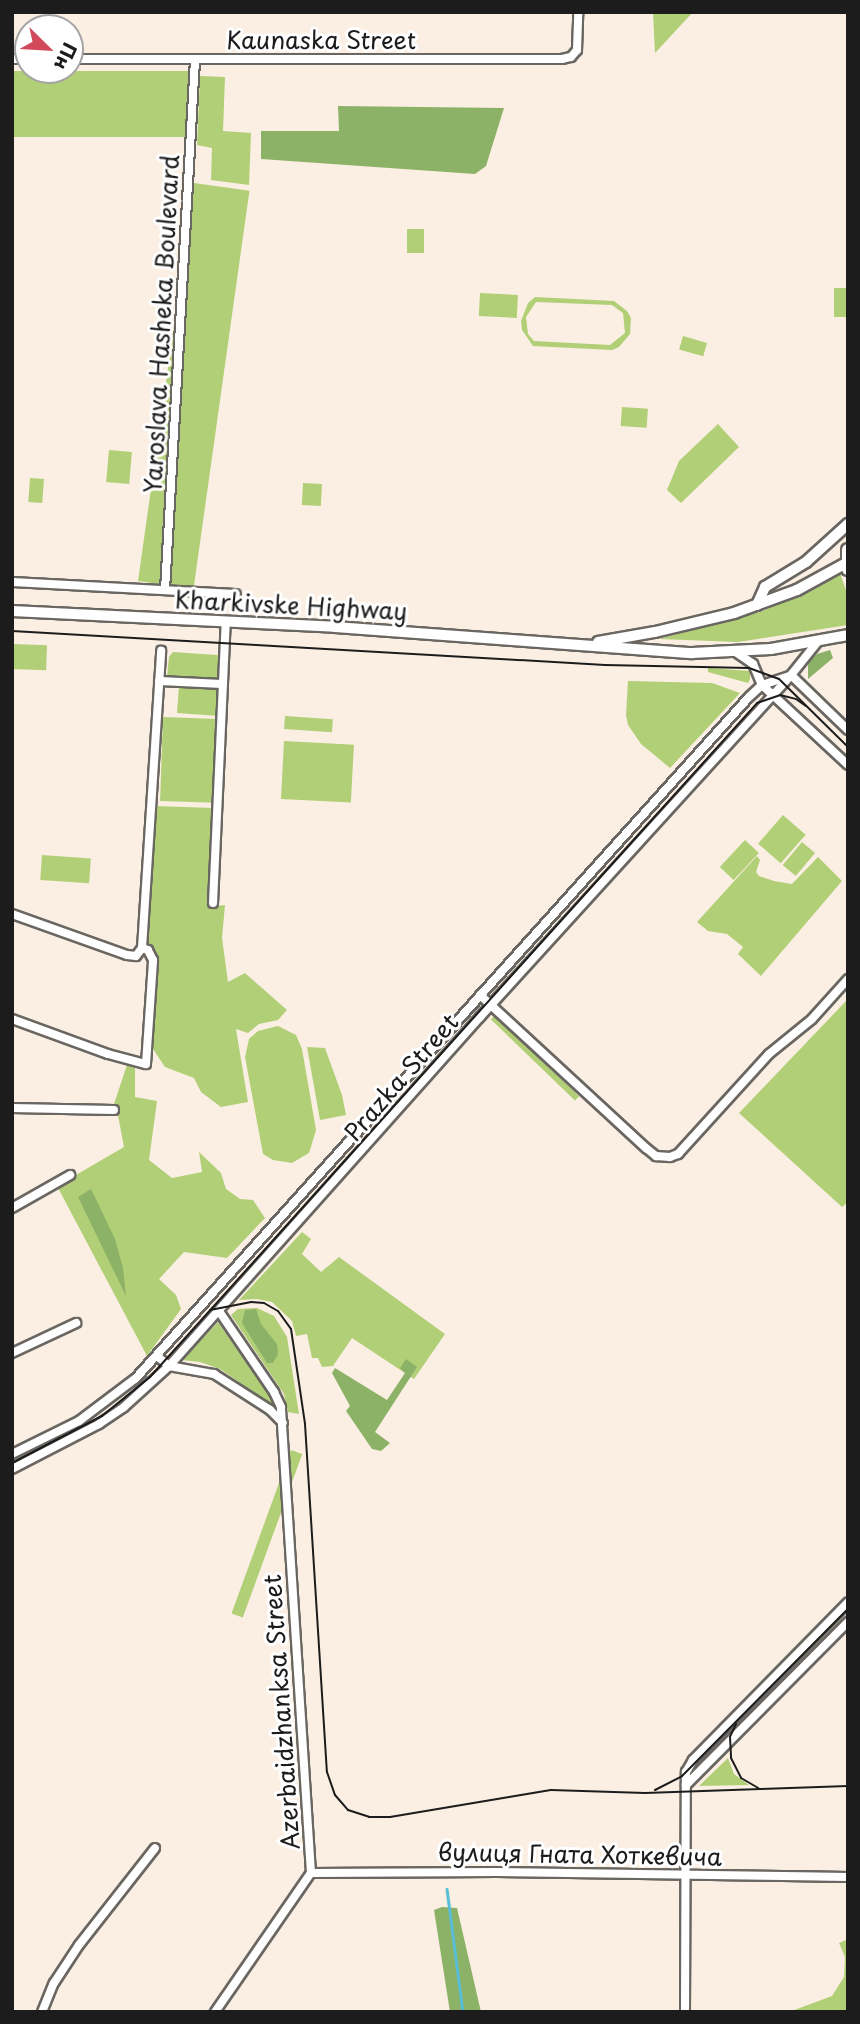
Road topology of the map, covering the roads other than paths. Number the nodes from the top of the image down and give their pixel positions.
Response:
1 (578, 12) edge
2 (84, 59) edge
3 (195, 60) junction
4 (848, 524) edge
5 (847, 561) edge
6 (12, 582) edge
7 (165, 590) junction
8 (236, 594) dead end
9 (757, 605) junction
10 (12, 611) edge
11 (226, 622) junction
12 (848, 635) edge
13 (819, 640) junction
14 (568, 644) junction
15 (161, 651) dead end
16 (734, 651) junction
17 (792, 675) junction
18 (159, 681) junction
19 (223, 684) junction
20 (762, 685) junction
21 (773, 695) junction
22 (848, 730) edge
23 (848, 765) edge
24 (213, 903) dead end
25 (12, 914) edge
26 (142, 948) junction
27 (848, 979) edge
28 (480, 995) junction
29 (492, 1004) junction
30 (12, 1019) edge
31 (12, 1108) edge
32 (114, 1110) dead end
33 (70, 1175) dead end
34 (12, 1209) edge
35 (284, 1217) junction
36 (296, 1226) junction
37 (219, 1311) junction
38 (76, 1323) dead end
39 (12, 1353) edge
40 (157, 1356) junction
41 (169, 1366) junction
42 (283, 1423) junction
43 (12, 1454) edge
44 (12, 1469) edge
45 (848, 1602) edge
46 (848, 1622) edge
47 (686, 1785) junction
48 (155, 1848) dead end
49 (311, 1873) junction
50 (686, 1876) junction
51 (848, 1877) edge
52 (42, 2012) edge
53 (215, 2012) edge
54 (685, 2012) edge

1 - 3 street, Kaunaska Street
2 - 3 street, Kaunaska Street
3 - 7 street, Yaroslava Hasheka Boulevard
4 - 9 main road
5 - 9 main road, Kharkivske Highway
6 - 7 street, Kharkivske Highway
7 - 8 street, Kharkivske Highway
9 - 14 main road, Kharkivske Highway
10 - 11 main road, Kharkivske Highway
11 - 14 main road, Kharkivske Highway
11 - 19 street
12 - 13 main road, Kharkivske Highway
13 - 16 main road, Kharkivske Highway
13 - 17 street, Prazka Street
14 - 16 main road, Kharkivske Highway
15 - 18 street
16 - 20 street
17 - 20 street, Prazka Street
17 - 21 street, Prazka Street
17 - 22 street
18 - 19 street
18 - 26 street
19 - 24 street
20 - 21 street
20 - 28 street, Prazka Street
21 - 23 street
21 - 29 street, Prazka Street
25 - 26 street
26 - 30 street
27 - 29 street
28 - 29 street
28 - 35 street, Prazka Street
29 - 36 street, Prazka Street
31 - 32 street
33 - 34 street
35 - 36 street
35 - 40 street, Prazka Street
36 - 37 street, Prazka Street
37 - 41 street, Prazka Street
37 - 42 street, Azerbaidzhanksa Street
38 - 39 street
40 - 41 street
40 - 43 street, Prazka Street
41 - 42 street
41 - 44 street, Prazka Street
42 - 49 street, Azerbaidzhanksa Street
45 - 47 street
46 - 47 street
47 - 50 street
48 - 52 street
49 - 50 street, вулиця Гната Хоткевича
49 - 53 street, Azerbaidzhanksa Street
50 - 51 street, вулиця Гната Хоткевича
50 - 54 street

